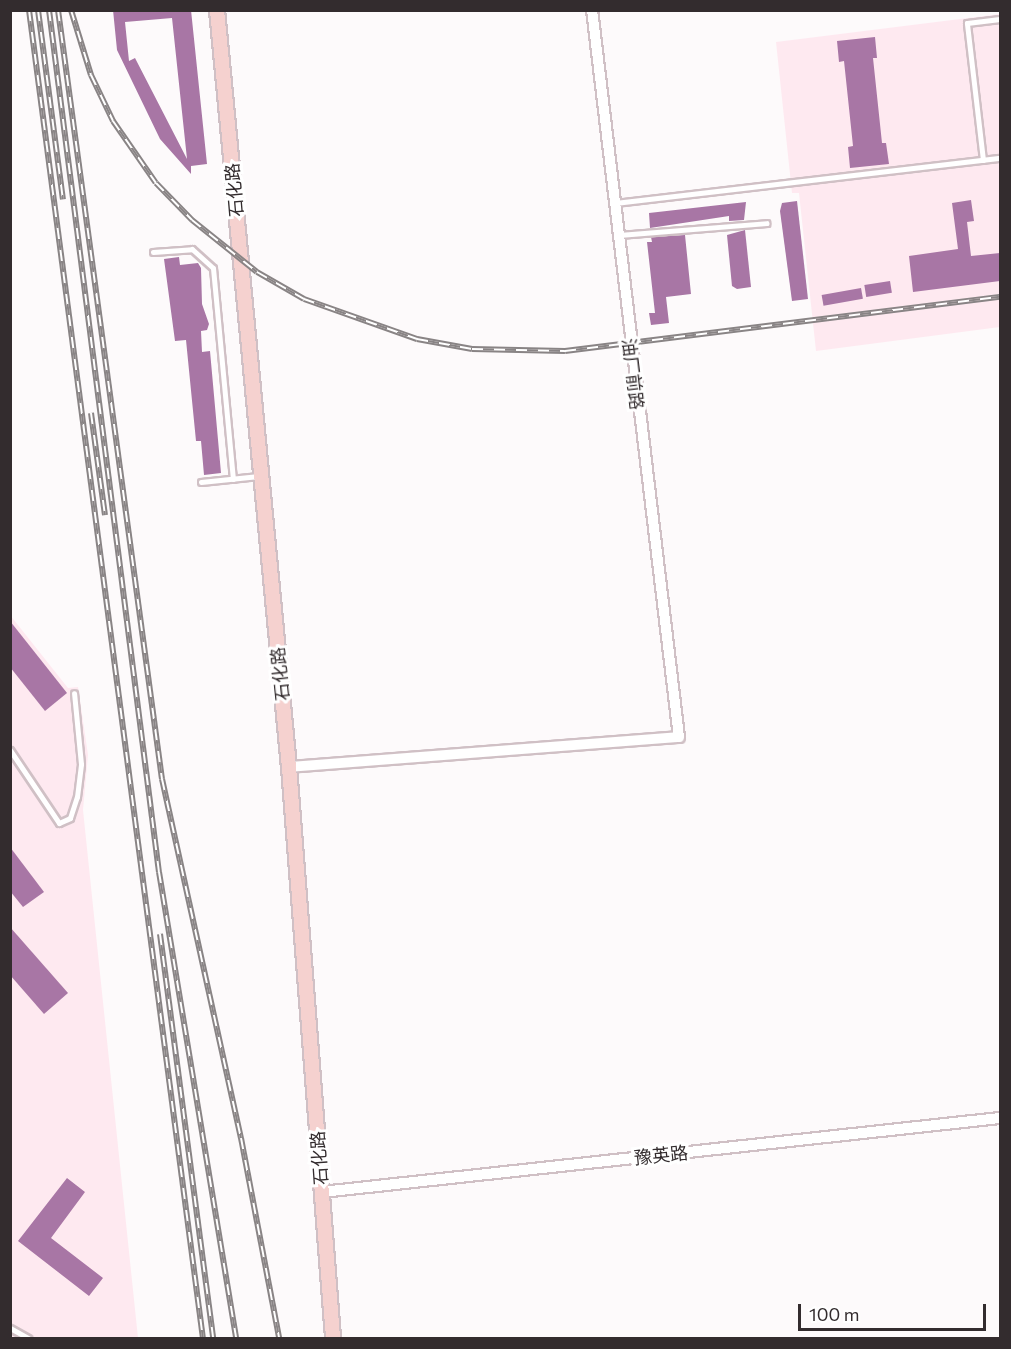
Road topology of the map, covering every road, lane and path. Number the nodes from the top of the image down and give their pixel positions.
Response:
1 (216, 10) edge
2 (592, 10) edge
3 (1000, 19) edge
4 (1000, 158) edge
5 (983, 160) junction
6 (614, 204) junction
7 (767, 223) dead end
8 (617, 235) junction
9 (153, 252) dead end
10 (261, 476) junction
11 (233, 479) junction
12 (201, 482) dead end
13 (74, 693) dead end
14 (10, 750) edge
15 (289, 767) junction
16 (1000, 1118) edge
17 (322, 1192) junction
18 (10, 1328) edge
19 (28, 1338) edge
20 (333, 1338) edge

1 - 10 street, 石化路
2 - 6 street, 油厂前路
3 - 5 lane
4 - 5 lane
5 - 6 lane
6 - 8 street, 油厂前路
7 - 8 lane
8 - 15 street, 油厂前路
9 - 11 lane
10 - 11 lane
10 - 15 street, 石化路
11 - 12 lane
13 - 14 lane
15 - 17 street, 石化路
16 - 17 street, 豫英路
17 - 20 street, 石化路
18 - 19 lane

